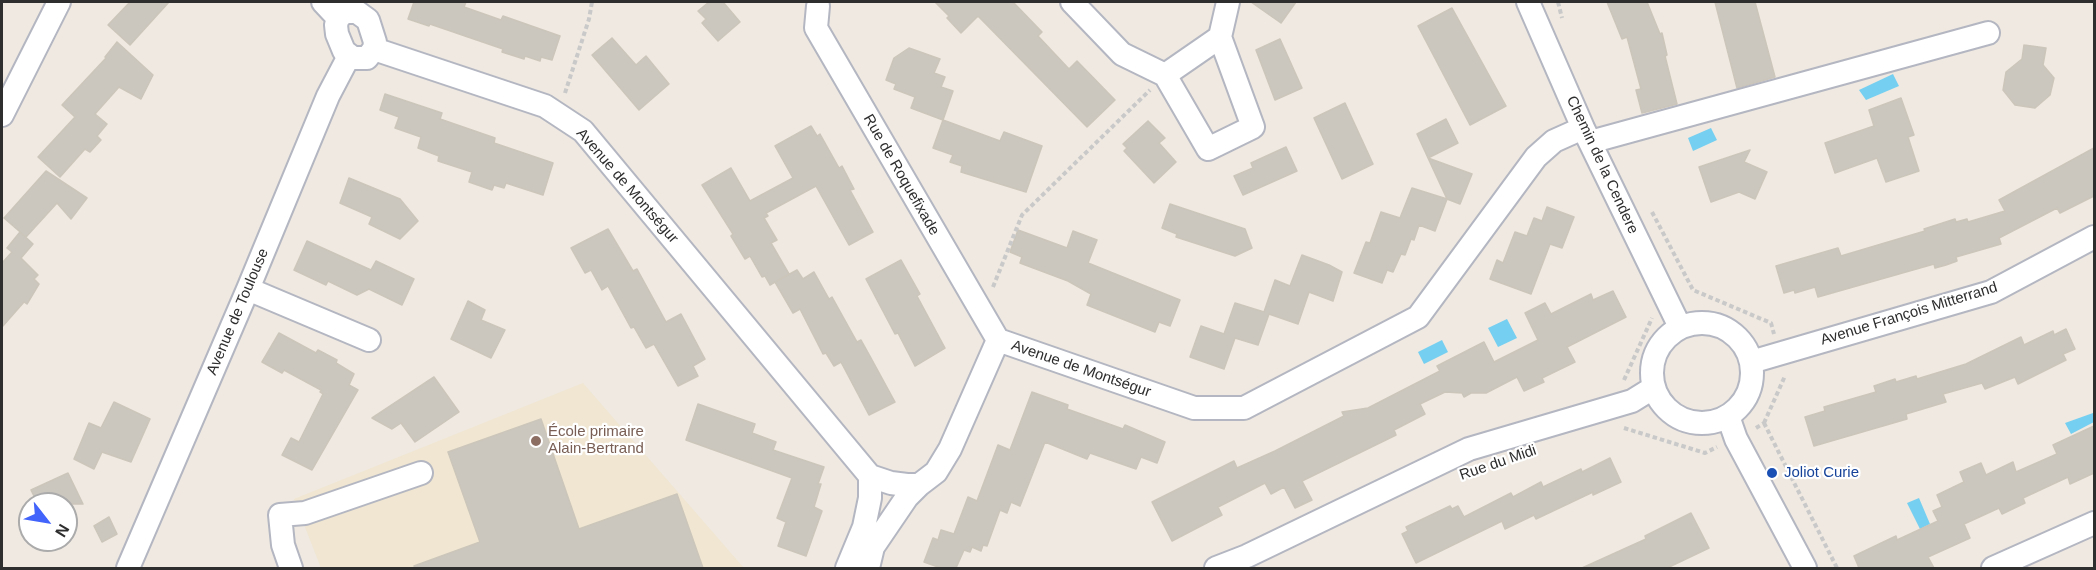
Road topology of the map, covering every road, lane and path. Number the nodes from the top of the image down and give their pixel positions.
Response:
1 (59, 2) edge
2 (592, 2) edge
3 (1072, 2) edge
4 (1228, 2) edge
5 (1528, 2) edge
6 (813, 3) edge
7 (364, 8) edge
8 (331, 10) edge
9 (1988, 33) dead end
10 (1220, 37) junction
11 (374, 49) junction
12 (349, 56) junction
13 (1165, 75) junction
14 (558, 113) junction
15 (2, 115) edge
16 (1586, 135) junction
17 (2094, 237) edge
18 (249, 288) junction
19 (1693, 290) dead end
20 (982, 316) junction
21 (1675, 317) junction
22 (369, 340) dead end
23 (998, 340) junction
24 (1751, 362) junction
25 (1653, 388) junction
26 (1632, 401) junction
27 (1728, 416) junction
28 (1764, 423) dead end
29 (1622, 428) dead end
30 (1641, 433) junction
31 (1736, 439) junction
32 (421, 473) dead end
33 (870, 476) junction
34 (919, 485) junction
35 (2094, 524) edge
36 (2027, 562) edge
37 (128, 568) edge
38 (291, 568) edge
39 (847, 568) edge
40 (868, 568) edge
41 (1216, 568) edge
42 (1805, 568) edge
43 (1838, 568) edge
44 (1993, 568) edge

1 - 15 street
2 - 14 path
3 - 13 street
4 - 10 street
5 - 16 street, Chemin de la Cendere
6 - 20 street, Rue de Roquefixade
7 - 8 street
7 - 11 street
8 - 12 street
9 - 16 street, Avenue de Montségur
10 - 13 street
10 - 13 street
11 - 12 street
11 - 14 street, Avenue de Montségur
12 - 18 street, Avenue de Toulouse
13 - 20 path
14 - 33 street, Avenue de Montségur
16 - 21 street, Chemin de la Cendere
16 - 23 street, Avenue de Montségur
17 - 24 street, Avenue François Mitterrand
18 - 22 street
18 - 37 street, Avenue de Toulouse
19 - 21 path
20 - 23 street, Rue de Roquefixade
21 - 24 street
21 - 25 street
21 - 26 path
23 - 34 street, Avenue de Montségur
24 - 27 street
25 - 26 street, Rue du Midi
25 - 27 street
26 - 30 path
26 - 41 street, Rue du Midi
27 - 31 street
28 - 43 path
29 - 30 path
30 - 31 path
31 - 42 street
32 - 38 street
33 - 34 street
33 - 39 street
34 - 40 street, Avenue de Montségur
35 - 36 street
36 - 44 street

